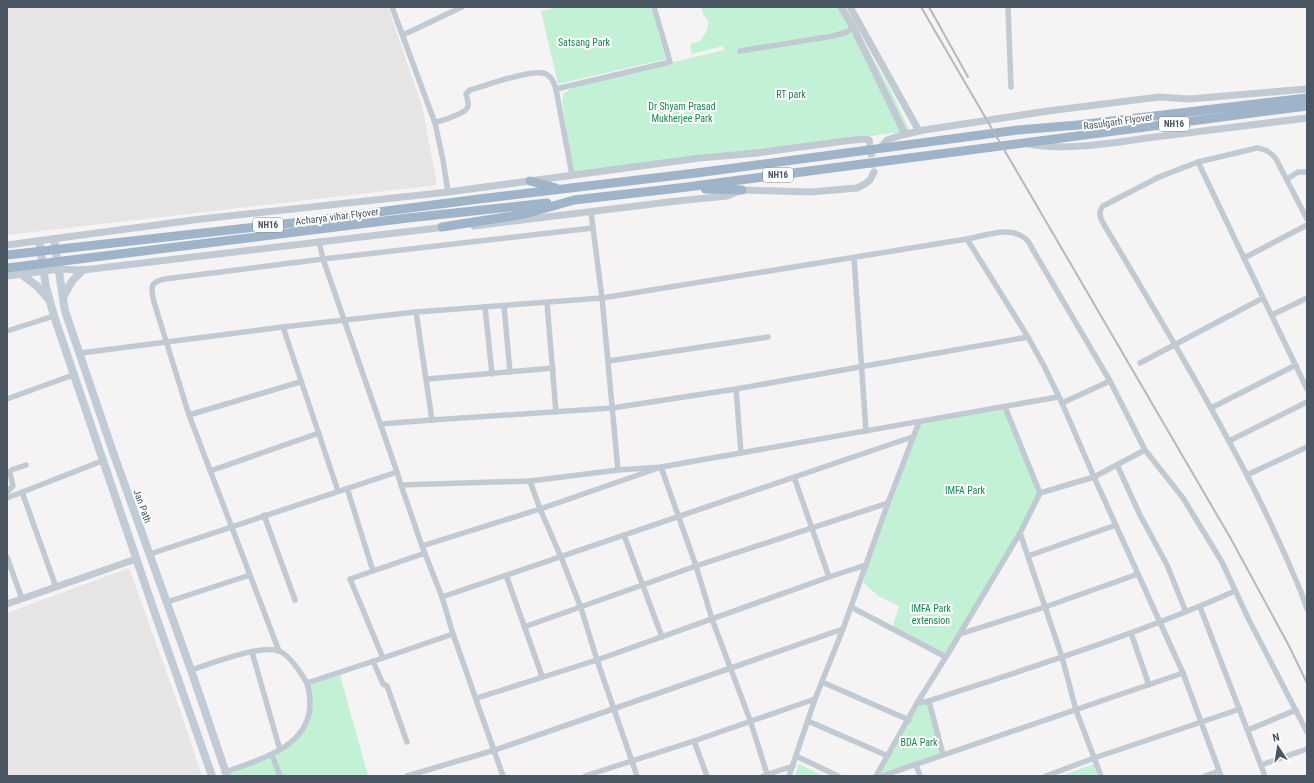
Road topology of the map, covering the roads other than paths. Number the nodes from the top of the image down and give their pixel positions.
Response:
1 (392, 7) edge
2 (462, 7) edge
3 (654, 7) edge
4 (841, 7) edge
5 (850, 7) edge
6 (1008, 7) edge
7 (853, 27) junction
8 (403, 35) junction
9 (740, 51) dead end
10 (1011, 87) dead end
11 (556, 89) junction
12 (1307, 89) edge
13 (1307, 98) edge
14 (1307, 106) edge
15 (1307, 118) edge
16 (434, 122) junction
17 (919, 131) junction
18 (905, 134) junction
19 (869, 140) dead end
20 (1024, 144) junction
21 (879, 149) junction
22 (1198, 162) junction
23 (874, 172) dead end
24 (1307, 172) edge
25 (572, 175) junction
26 (1287, 179) junction
27 (530, 181) junction
28 (679, 188) junction
29 (561, 189) junction
30 (742, 190) junction
31 (448, 192) junction
32 (574, 200) junction
33 (591, 212) junction
34 (1307, 219) edge
35 (1307, 226) edge
36 (442, 227) junction
37 (593, 228) junction
38 (54, 239) junction
39 (967, 240) junction
40 (39, 241) junction
41 (319, 241) junction
42 (7, 245) edge
43 (7, 255) edge
44 (854, 258) junction
45 (1244, 258) junction
46 (324, 259) junction
47 (7, 268) edge
48 (59, 269) junction
49 (83, 270) junction
50 (44, 271) junction
51 (21, 274) junction
52 (7, 276) edge
53 (63, 297) junction
54 (602, 298) junction
55 (1263, 298) junction
56 (1307, 298) edge
57 (49, 301) junction
58 (547, 303) junction
59 (504, 306) junction
60 (485, 307) junction
61 (416, 312) junction
62 (1272, 315) junction
63 (54, 316) junction
64 (344, 320) junction
65 (283, 327) junction
66 (7, 331) edge
67 (768, 336) dead end
68 (1028, 337) junction
69 (167, 343) junction
70 (1174, 344) junction
71 (81, 353) junction
72 (609, 361) junction
73 (1140, 363) dead end
74 (1296, 365) junction
75 (861, 366) junction
76 (553, 368) junction
77 (510, 372) junction
78 (492, 374) junction
79 (73, 375) junction
80 (427, 379) junction
81 (1305, 380) edge
82 (1110, 381) junction
83 (300, 382) junction
84 (736, 389) junction
85 (1307, 389) edge
86 (1058, 397) junction
87 (7, 399) edge
88 (1307, 402) edge
89 (1062, 403) junction
90 (1005, 407) junction
91 (612, 408) junction
92 (1211, 408) junction
93 (556, 412) junction
94 (189, 415) junction
95 (432, 420) junction
96 (919, 422) junction
97 (381, 424) junction
98 (866, 431) junction
99 (319, 433) junction
100 (912, 437) junction
101 (1229, 441) junction
102 (1307, 447) edge
103 (1145, 450) junction
104 (741, 453) junction
105 (102, 461) junction
106 (26, 465) dead end
107 (1117, 466) junction
108 (661, 467) junction
109 (618, 470) junction
110 (210, 471) junction
111 (397, 472) junction
112 (1247, 475) junction
113 (794, 477) junction
114 (1094, 477) junction
115 (530, 481) junction
116 (401, 485) junction
117 (347, 488) junction
118 (338, 490) junction
119 (7, 492) edge
120 (22, 492) junction
121 (1040, 493) junction
122 (7, 498) edge
123 (888, 502) junction
124 (540, 509) junction
125 (264, 515) junction
126 (679, 516) junction
127 (1116, 525) junction
128 (231, 526) junction
129 (811, 528) junction
130 (1020, 533) junction
131 (624, 536) junction
132 (422, 546) junction
133 (424, 553) junction
134 (150, 554) junction
135 (1028, 556) junction
136 (7, 557) edge
137 (561, 557) junction
138 (136, 559) junction
139 (866, 565) junction
140 (696, 566) junction
141 (373, 571) junction
142 (1138, 574) junction
143 (250, 575) junction
144 (506, 575) junction
145 (829, 577) junction
146 (642, 586) junction
147 (56, 587) junction
148 (1235, 591) junction
149 (442, 597) junction
150 (22, 599) junction
151 (295, 600) dead end
152 (167, 602) junction
153 (7, 604) edge
154 (851, 607) junction
155 (1045, 607) junction
156 (1200, 607) junction
157 (581, 608) junction
158 (1307, 608) edge
159 (1186, 612) junction
160 (712, 619) junction
161 (1160, 622) junction
162 (524, 627) junction
163 (843, 629) junction
164 (1131, 633) junction
165 (453, 634) junction
166 (960, 634) junction
167 (662, 637) junction
168 (279, 651) junction
169 (252, 652) junction
170 (946, 657) junction
171 (1062, 657) junction
172 (383, 658) junction
173 (597, 660) junction
174 (373, 661) junction
175 (731, 669) junction
176 (191, 670) junction
177 (1183, 673) junction
178 (542, 676) junction
179 (822, 682) junction
180 (307, 683) junction
181 (1149, 685) junction
182 (477, 698) junction
183 (815, 699) junction
184 (929, 701) junction
185 (918, 703) junction
186 (1240, 709) junction
187 (614, 710) junction
188 (1076, 710) junction
189 (1296, 710) junction
190 (750, 720) junction
191 (909, 720) junction
192 (808, 721) junction
193 (1201, 722) junction
194 (1248, 730) junction
195 (1307, 732) edge
196 (694, 741) junction
197 (407, 742) dead end
198 (1307, 748) edge
199 (280, 750) junction
200 (495, 750) junction
201 (272, 755) junction
202 (943, 755) junction
203 (796, 756) junction
204 (888, 756) junction
205 (1094, 758) junction
206 (632, 760) junction
207 (916, 765) junction
208 (1260, 765) junction
209 (793, 766) junction
210 (226, 774) edge
211 (1220, 774) edge
212 (765, 775) edge
213 (212, 776) edge
214 (280, 776) edge
215 (407, 776) edge
216 (503, 776) edge
217 (584, 776) edge
218 (637, 776) edge
219 (706, 776) edge
220 (789, 776) edge
221 (838, 776) edge
222 (876, 776) edge
223 (882, 776) edge
224 (920, 776) edge
225 (1046, 776) edge
226 (1101, 776) edge
227 (1205, 776) edge
228 (1265, 776) edge

1 - 8 street
2 - 8 street
3 - 11 street
4 - 7 street
5 - 17 street
6 - 10 street
7 - 9 street
7 - 18 street
8 - 16 street
11 - 16 street
11 - 25 street
12 - 17 street
13 - 21 highway, Rasulgarh Flyover / NH16
14 - 20 highway, Rasulgarh Flyover / NH16
15 - 20 street
16 - 31 street
17 - 18 street
18 - 21 street
19 - 25 street
20 - 28 highway, NH16
21 - 29 highway, NH16
22 - 26 street
22 - 45 street
22 - 70 street
23 - 30 street
24 - 26 street
25 - 27 street
26 - 34 street
27 - 29 highway
27 - 31 street
28 - 30 highway
28 - 32 highway, NH16
29 - 43 highway, Acharya vihar Flyover / NH16
30 - 33 street
31 - 38 street
32 - 36 highway
32 - 47 highway, Acharya vihar Flyover / NH16
33 - 36 street
33 - 37 street
35 - 45 street
36 - 41 street
37 - 46 street
37 - 54 street
38 - 40 street
38 - 48 main road, Jan Path
39 - 44 street
39 - 68 street
39 - 82 street
40 - 42 street
40 - 50 main road
41 - 46 street
41 - 49 street
44 - 54 street
44 - 75 street
45 - 55 street
46 - 64 street
46 - 69 street
48 - 49 street
48 - 50 street
48 - 53 main road, Jan Path
49 - 53 main road
50 - 51 street
50 - 57 main road
51 - 52 street
51 - 57 main road
53 - 71 main road, Jan Path
54 - 58 street
54 - 72 street
55 - 62 street
55 - 70 street
56 - 62 street
57 - 63 main road
58 - 59 street
58 - 76 street
59 - 60 street
59 - 77 street
60 - 61 street
60 - 78 street
61 - 64 street
61 - 80 street
62 - 74 street
63 - 66 street
63 - 79 main road
64 - 65 street
64 - 97 street
65 - 69 street
65 - 83 street
67 - 72 street
68 - 75 street
68 - 86 street
69 - 71 street
69 - 94 street
70 - 73 street
70 - 92 street
71 - 134 main road, Jan Path
72 - 91 street
74 - 81 street
74 - 92 street
75 - 84 street
75 - 98 street
76 - 77 street
76 - 93 street
77 - 78 street
78 - 80 street
79 - 87 street
79 - 105 main road
80 - 95 street
81 - 85 street
82 - 89 street
82 - 103 street
83 - 94 street
83 - 99 street
84 - 91 street
84 - 104 street
86 - 89 street
86 - 90 street
88 - 101 street
89 - 114 street
90 - 96 street
90 - 121 street
91 - 93 street
91 - 109 street
92 - 101 street
93 - 95 street
94 - 110 street
95 - 97 street
96 - 98 street
96 - 100 street
97 - 111 street
98 - 104 street
99 - 110 street
99 - 118 street
100 - 113 street
100 - 123 street
101 - 112 street
102 - 112 street
103 - 107 street
103 - 148 street
104 - 108 street
105 - 120 street
105 - 138 main road
106 - 119 street
107 - 114 street
107 - 159 street
108 - 109 street
108 - 124 street
108 - 126 street
109 - 115 street
110 - 128 street
111 - 116 street
111 - 117 street
112 - 158 street
113 - 126 street
113 - 129 street
114 - 121 street
114 - 127 street
115 - 116 street
115 - 124 street
116 - 132 street
117 - 118 street
117 - 141 street
118 - 125 street
120 - 122 street
120 - 147 street
121 - 130 street
123 - 129 street
123 - 139 street
124 - 132 street
124 - 137 street
125 - 128 street
125 - 151 street
126 - 131 street
126 - 140 street
127 - 135 street
127 - 142 street
128 - 134 street
128 - 143 street
129 - 140 street
129 - 145 street
130 - 135 street
130 - 166 street
131 - 137 street
131 - 146 street
132 - 133 street
133 - 141 street
133 - 149 street
134 - 152 main road, Jan Path
135 - 155 street
136 - 150 street
137 - 144 street
137 - 157 street
138 - 147 street
138 - 213 main road
139 - 145 street
139 - 154 street
140 - 146 street
140 - 160 street
141 - 172 street
142 - 155 street
142 - 161 street
143 - 152 street
143 - 168 street
144 - 149 street
144 - 162 street
145 - 160 street
146 - 157 street
146 - 167 street
147 - 150 street
148 - 156 street
148 - 189 street
149 - 165 street
150 - 153 street
152 - 176 main road, Jan Path
154 - 163 street
154 - 170 street
155 - 166 street
155 - 171 street
156 - 159 street
156 - 186 street
157 - 162 street
157 - 173 street
159 - 161 street
160 - 167 street
160 - 175 street
161 - 164 street
161 - 177 street
162 - 178 street
163 - 175 street
163 - 179 street
164 - 171 street
164 - 181 street
165 - 172 street
165 - 182 street
166 - 170 street
167 - 173 street
168 - 169 street
168 - 180 street
169 - 176 street
169 - 199 street
170 - 185 street
171 - 184 street
171 - 188 street
172 - 174 street
173 - 178 street
173 - 187 street
174 - 180 street
174 - 197 street
175 - 187 street
175 - 190 street
176 - 210 main road, Jan Path
177 - 181 street
177 - 193 street
178 - 182 street
179 - 183 street
179 - 191 street
180 - 199 street
181 - 188 street
182 - 200 street
183 - 190 street
183 - 192 street
184 - 185 street
184 - 202 street
185 - 191 street
186 - 193 street
186 - 194 street
187 - 200 street
187 - 206 street
188 - 202 street
188 - 205 street
189 - 194 street
189 - 195 street
190 - 196 street
190 - 212 street
191 - 204 street
192 - 203 street
192 - 204 street
193 - 205 street
193 - 211 street
194 - 208 street
196 - 206 street
196 - 219 street
198 - 208 street
199 - 201 street
200 - 215 street
200 - 216 street
201 - 210 street
201 - 214 street
202 - 207 street
203 - 209 street
203 - 221 street
204 - 222 street
205 - 225 street
205 - 226 street
206 - 217 street
206 - 218 street
207 - 223 street
207 - 224 street
208 - 228 street
209 - 212 street
209 - 220 street
211 - 227 street

